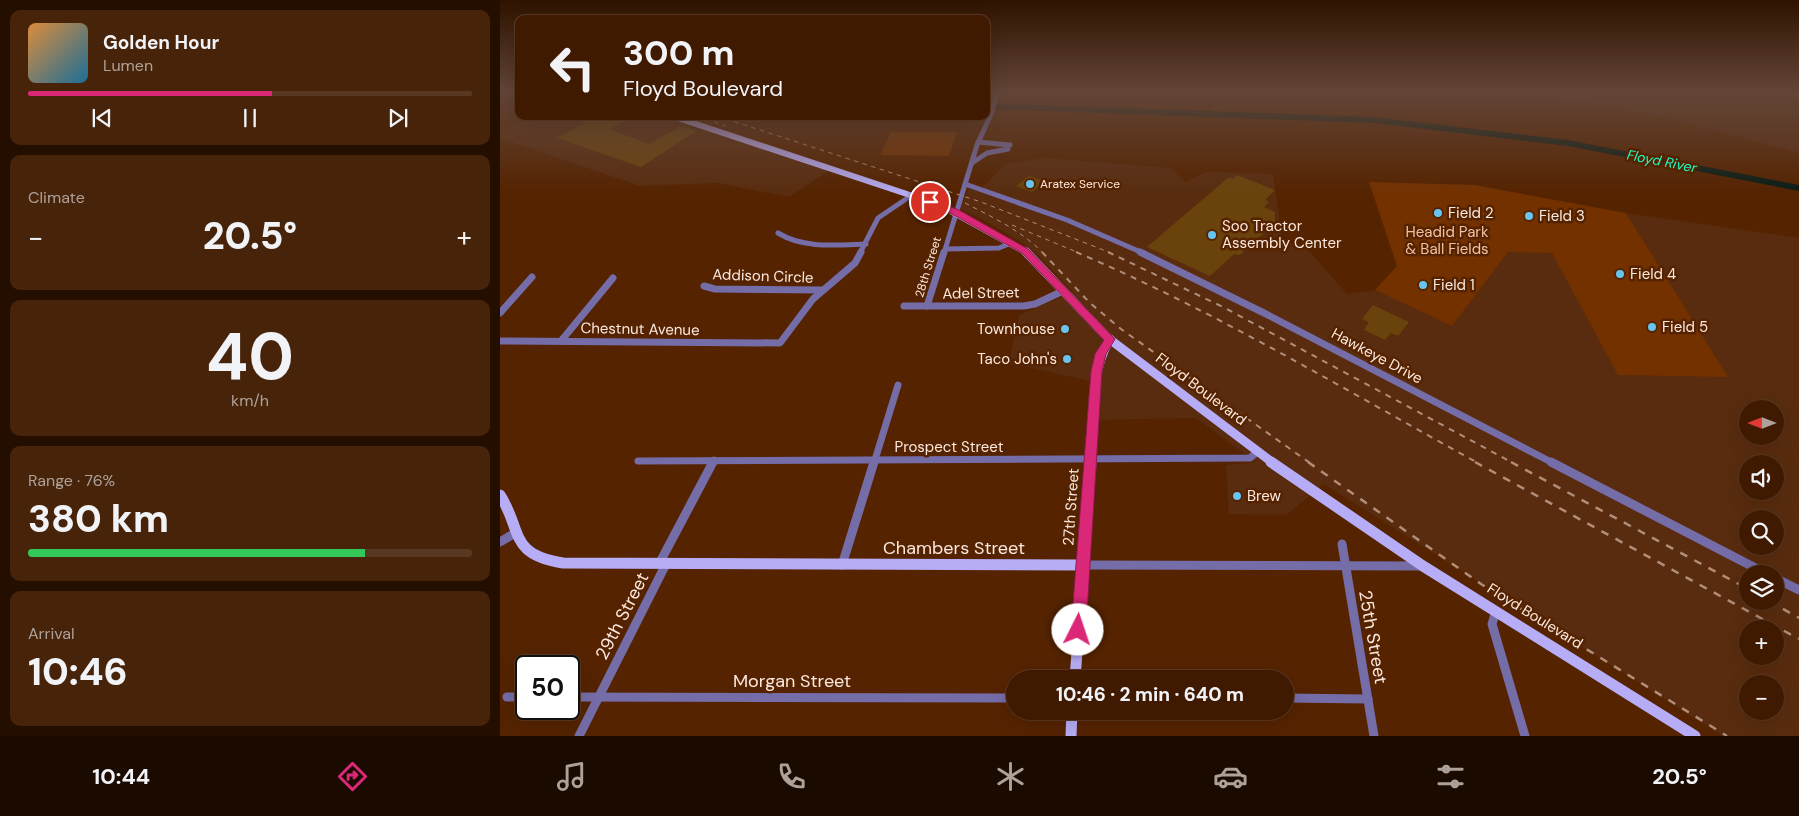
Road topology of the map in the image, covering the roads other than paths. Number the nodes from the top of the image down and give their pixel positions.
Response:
1 (703, 126) edge
2 (984, 126) edge
3 (982, 131) junction
4 (978, 144) junction
5 (972, 163) junction
6 (965, 184) junction
7 (912, 195) junction
8 (956, 212) junction
9 (778, 233) dead end
10 (1012, 243) junction
11 (866, 244) junction
12 (946, 249) junction
13 (532, 277) dead end
14 (613, 278) dead end
15 (704, 286) dead end
16 (822, 290) junction
17 (1063, 291) junction
18 (904, 306) dead end
19 (927, 306) junction
20 (500, 313) edge
21 (1110, 339) junction
22 (500, 341) edge
23 (560, 341) junction
24 (898, 385) dead end
25 (1257, 452) junction
26 (1090, 459) junction
27 (714, 460) junction
28 (638, 461) dead end
29 (874, 461) junction
30 (500, 495) edge
31 (515, 533) junction
32 (500, 542) edge
33 (1342, 544) dead end
34 (662, 564) junction
35 (842, 565) junction
36 (1083, 565) junction
37 (1751, 565) edge
38 (1423, 566) junction
39 (1344, 567) junction
40 (1784, 582) edge
41 (1799, 590) edge
42 (1496, 611) junction
43 (1076, 670) edge
44 (507, 697) dead end
45 (515, 697) edge
46 (580, 697) edge
47 (599, 697) junction
48 (1006, 698) edge
49 (1294, 698) edge
50 (1368, 699) junction
51 (1072, 720) edge
52 (1679, 731) edge
53 (580, 736) edge
54 (1071, 736) edge
55 (1374, 736) edge
56 (1525, 736) edge
57 (1695, 736) edge

1 - 7 main road, Floyd Boulevard
2 - 3 street, 28th Street
3 - 4 street, 28th Street
3 - 4 street
4 - 5 street, 28th Street
4 - 5 street
5 - 6 street, 28th Street
6 - 8 street, 28th Street
6 - 37 street, Hawkeye Drive
7 - 8 main road, Floyd Boulevard
7 - 11 street
8 - 10 main road, Floyd Boulevard
8 - 12 street, 28th Street
9 - 11 street
10 - 12 street
10 - 17 main road, Floyd Boulevard
11 - 16 street
12 - 19 street, 28th Street
13 - 20 street
14 - 23 street
15 - 16 street, Addison Circle
16 - 23 street, Chestnut Avenue
17 - 19 street, Adel Street
17 - 21 main road, Floyd Boulevard
18 - 19 street, Adel Street
21 - 25 main road, Floyd Boulevard
21 - 26 main road, 27th Street
22 - 23 street, Chestnut Avenue
24 - 29 street
25 - 26 street, Prospect Street
25 - 38 main road, Floyd Boulevard
26 - 29 street, Prospect Street
26 - 36 main road, 27th Street
27 - 28 street, Prospect Street
27 - 29 street, Prospect Street
27 - 34 street, 29th Street
29 - 35 street
30 - 31 main road
31 - 32 street
31 - 34 main road, Chambers Street
33 - 39 street, 25th Street
34 - 35 main road, Chambers Street
34 - 47 street, 29th Street
35 - 36 main road, Chambers Street
36 - 39 street, Chambers Street
36 - 43 main road, 27th Street
38 - 39 street, Chambers Street
38 - 42 main road, Floyd Boulevard
39 - 50 street, 25th Street
40 - 41 street
42 - 52 main road, Floyd Boulevard
42 - 56 street
44 - 45 street
46 - 47 street, Morgan Street
47 - 48 street, Morgan Street
47 - 53 street, 29th Street
49 - 50 street
50 - 55 street, 25th Street
51 - 54 main road
52 - 57 main road, Floyd Boulevard

